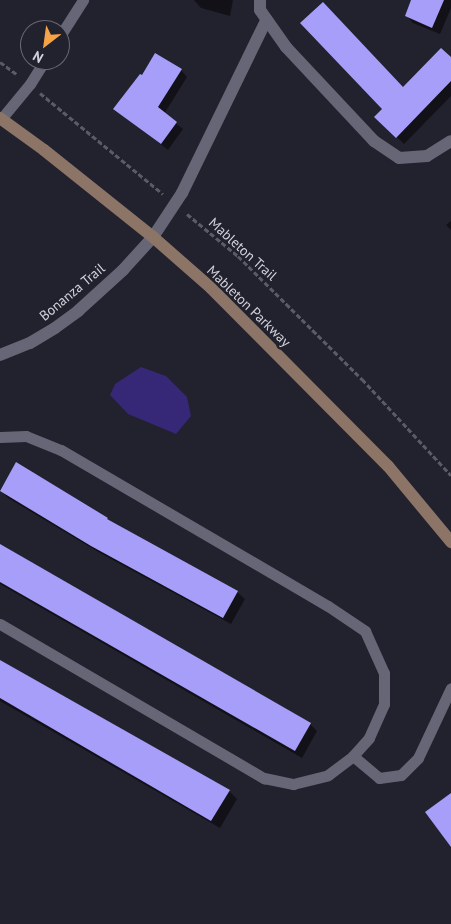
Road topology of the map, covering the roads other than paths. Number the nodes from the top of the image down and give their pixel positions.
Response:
1 (83, 0) edge
2 (260, 0) edge
3 (70, 20) edge
4 (266, 21) junction
5 (39, 70) edge
6 (1, 119) edge
7 (451, 141) edge
8 (153, 237) junction
9 (0, 355) edge
10 (0, 437) edge
11 (451, 542) edge
12 (0, 624) edge
13 (451, 688) edge
14 (354, 756) junction

1 - 3 lane
2 - 4 street
4 - 7 street
4 - 8 street, Bonanza Trail
5 - 6 lane
6 - 8 main road, Mableton Parkway
8 - 9 street, Bonanza Trail
8 - 11 main road, Mableton Parkway
10 - 14 lane
12 - 14 lane
13 - 14 lane

